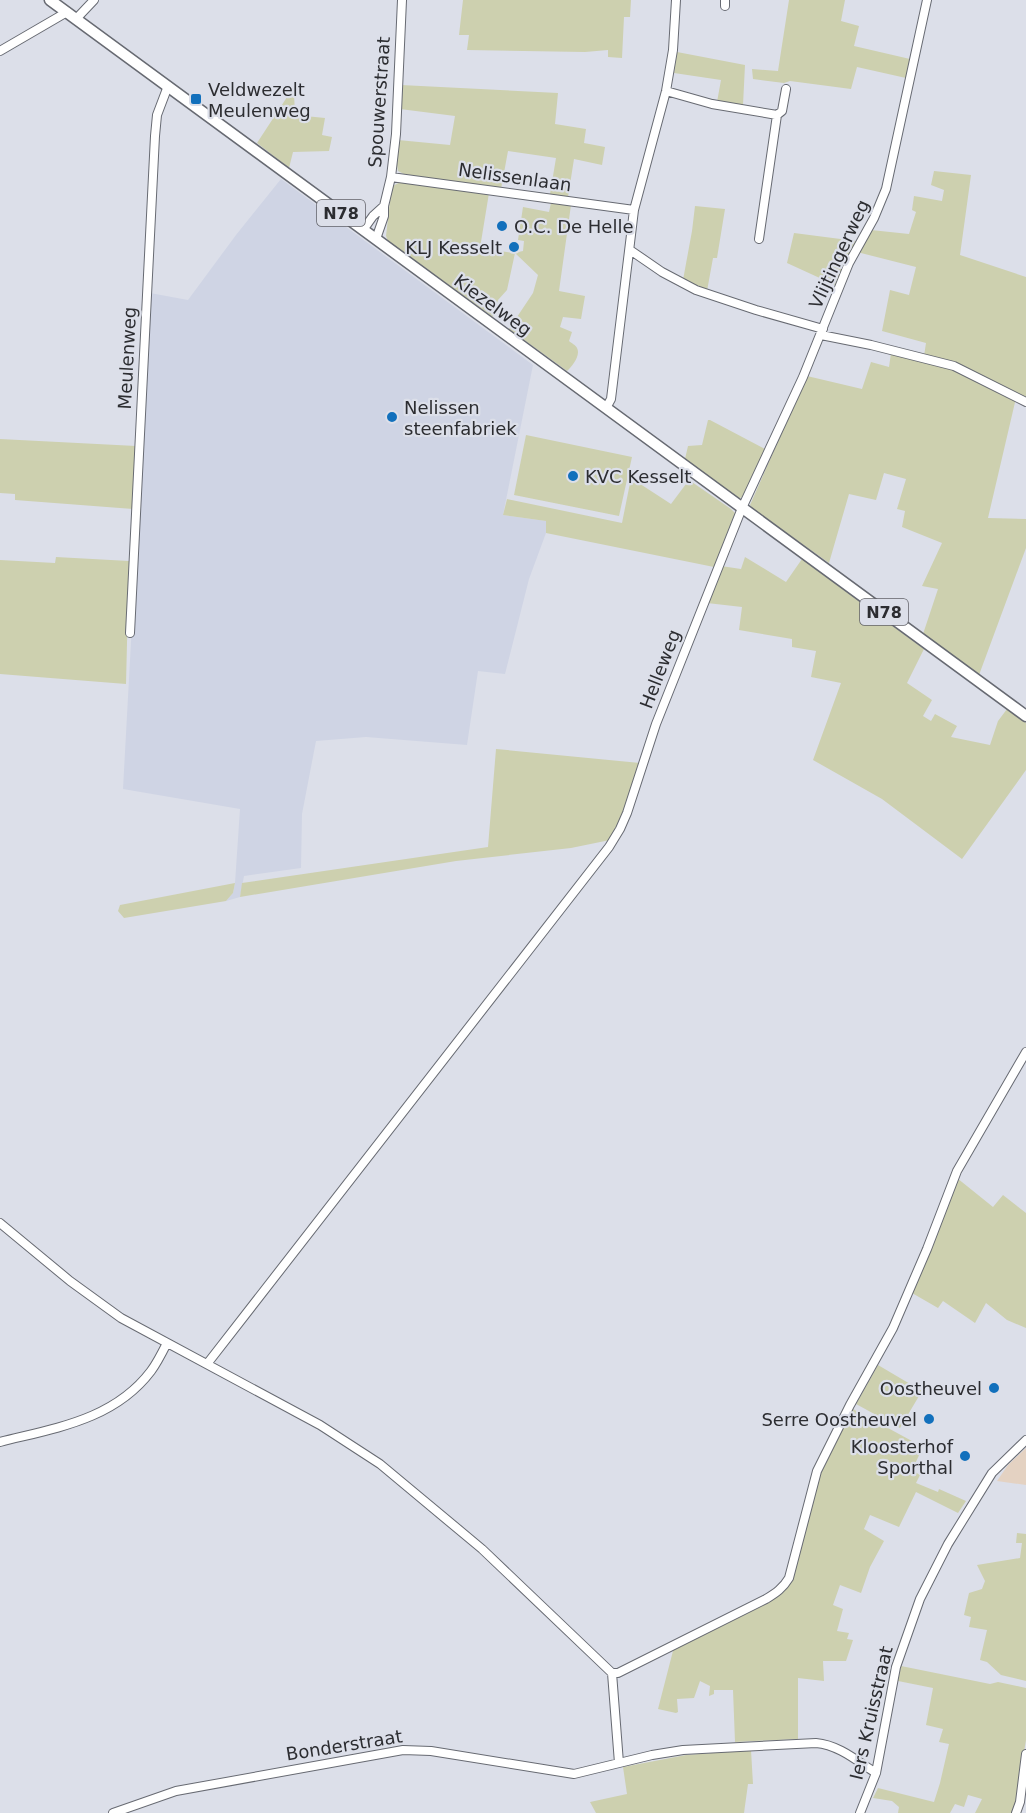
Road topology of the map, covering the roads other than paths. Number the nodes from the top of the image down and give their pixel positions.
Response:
1 (50, 0) edge
2 (94, 0) edge
3 (402, 0) edge
4 (676, 0) edge
5 (927, 0) edge
6 (71, 15) junction
7 (0, 51) edge
8 (168, 86) junction
9 (786, 89) dead end
10 (666, 91) junction
11 (777, 115) junction
12 (391, 177) junction
13 (384, 206) junction
14 (634, 210) junction
15 (363, 230) junction
16 (376, 239) junction
17 (759, 239) dead end
18 (630, 250) junction
19 (822, 332) junction
20 (1026, 402) edge
21 (606, 408) junction
22 (742, 508) junction
23 (130, 633) dead end
24 (1026, 716) edge
25 (1026, 1052) edge
26 (0, 1223) edge
27 (167, 1343) junction
28 (207, 1364) junction
29 (1026, 1440) edge
30 (0, 1442) edge
31 (612, 1673) junction
32 (1026, 1754) edge
33 (619, 1763) junction
34 (876, 1773) junction
35 (113, 1813) edge
36 (860, 1813) edge
37 (1016, 1813) edge

1 - 6 main road, Kiezelweg / N78
2 - 6 street
3 - 12 street, Spouwerstraat
4 - 10 street
5 - 19 street, Vlijtingerweg
6 - 7 street
6 - 8 main road, Kiezelweg / N78
8 - 15 main road, Kiezelweg / N78
8 - 23 street, Meulenweg
9 - 11 street
10 - 11 street
10 - 14 street
11 - 17 street
12 - 13 street, Spouwerstraat
12 - 14 street, Nelissenlaan
13 - 15 street, Spouwerstraat
13 - 16 street, Spouwerstraat
14 - 18 street
15 - 16 main road, Kiezelweg / N78
16 - 21 main road, Kiezelweg / N78
18 - 19 street
18 - 21 street
19 - 20 street
19 - 22 street, Vlijtingerweg
21 - 22 main road, Kiezelweg / N78
22 - 24 main road, N78
22 - 28 street, Helleweg
25 - 31 street
26 - 27 street
27 - 28 street
27 - 30 street
28 - 31 street
29 - 34 street, Iers Kruisstraat
31 - 33 street
32 - 37 street
33 - 34 street, Bonderstraat
33 - 35 street, Bonderstraat
34 - 36 street, Iers Kruisstraat

